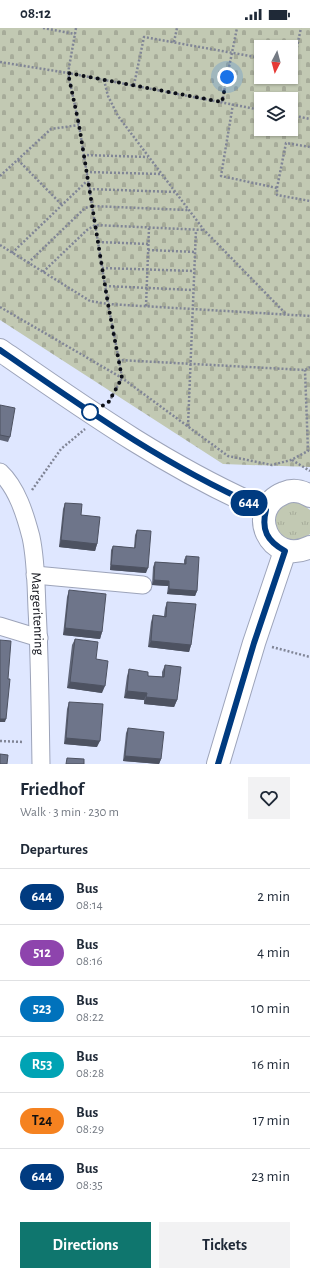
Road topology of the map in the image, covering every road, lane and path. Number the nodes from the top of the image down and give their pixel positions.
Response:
1 (42, 28) edge
2 (76, 28) edge
3 (177, 28) edge
4 (237, 28) edge
5 (301, 28) edge
6 (75, 34) junction
7 (174, 42) junction
8 (298, 42) edge
9 (232, 53) junction
10 (254, 57) edge
11 (0, 62) edge
12 (68, 73) junction
13 (104, 80) junction
14 (134, 85) junction
15 (222, 102) junction
16 (233, 104) junction
17 (254, 108) edge
18 (298, 116) edge
19 (310, 119) edge
20 (79, 125) junction
21 (310, 147) edge
22 (83, 155) junction
23 (148, 157) junction
24 (18, 160) junction
25 (86, 172) junction
26 (162, 174) junction
27 (0, 176) edge
28 (88, 180) junction
29 (277, 188) junction
30 (89, 189) junction
31 (175, 192) junction
32 (310, 201) edge
33 (62, 205) junction
34 (92, 206) junction
35 (188, 210) junction
36 (95, 225) junction
37 (149, 228) junction
38 (196, 230) junction
39 (204, 230) junction
40 (98, 242) junction
41 (149, 244) junction
42 (0, 245) edge
43 (148, 250) junction
44 (194, 252) junction
45 (12, 253) junction
46 (28, 263) junction
47 (102, 268) junction
48 (148, 269) junction
49 (194, 271) junction
50 (43, 272) junction
51 (105, 286) junction
52 (147, 288) junction
53 (193, 290) junction
54 (108, 304) junction
55 (146, 306) junction
56 (0, 307) edge
57 (192, 309) junction
58 (286, 314) junction
59 (310, 316) edge
60 (0, 350) edge
61 (119, 360) junction
62 (190, 363) junction
63 (310, 367) edge
64 (305, 370) junction
65 (122, 378) junction
66 (103, 411) junction
67 (188, 427) junction
68 (291, 460) junction
69 (310, 471) edge
70 (0, 472) edge
71 (310, 496) edge
72 (22, 506) junction
73 (266, 510) junction
74 (310, 547) edge
75 (285, 551) junction
76 (35, 575) junction
77 (143, 585) dead end
78 (0, 626) edge
79 (38, 638) junction
80 (291, 652) dead end
81 (310, 657) edge
82 (0, 741) edge
83 (28, 743) dead end
84 (41, 764) edge
85 (218, 764) edge

1 - 6 path
2 - 6 path
3 - 7 path
4 - 9 path
5 - 8 path
6 - 12 path
7 - 9 path
7 - 14 path
9 - 10 path
9 - 15 path
11 - 12 path
12 - 13 path
12 - 20 path
13 - 14 path
13 - 23 path
14 - 15 path
15 - 16 path
16 - 17 path
16 - 29 path
18 - 19 path
20 - 22 path
20 - 24 path
21 - 29 path
22 - 23 path
22 - 25 path
23 - 26 path
24 - 27 path
24 - 33 path
25 - 26 path
25 - 28 path
26 - 31 path
28 - 30 path
28 - 33 path
29 - 32 path
30 - 31 path
30 - 34 path
31 - 35 path
33 - 45 path
34 - 35 path
34 - 36 path
34 - 46 path
35 - 39 path
36 - 37 path
36 - 40 path
36 - 50 path
37 - 38 path
37 - 41 path
38 - 39 path
38 - 44 path
39 - 58 path
40 - 41 path
40 - 47 path
41 - 43 path
42 - 45 path
43 - 44 path
43 - 48 path
44 - 49 path
45 - 46 path
46 - 50 path
47 - 48 path
47 - 51 path
48 - 49 path
48 - 52 path
49 - 53 path
50 - 54 path
51 - 52 path
51 - 54 path
52 - 53 path
52 - 55 path
53 - 57 path
54 - 55 path
54 - 61 path
55 - 57 path
56 - 65 path
57 - 58 path
57 - 62 path
58 - 59 path
60 - 66 main road
61 - 62 path
61 - 65 path
62 - 64 path
62 - 67 path
63 - 64 path
64 - 68 path
65 - 66 path
65 - 67 path
66 - 72 path
66 - 73 main road
67 - 68 path
68 - 69 path
70 - 72 street, Margeritenring
71 - 73 main road
72 - 76 street, Margeritenring
73 - 75 main road
74 - 75 main road
75 - 85 main road
76 - 77 street
76 - 79 street, Margeritenring
78 - 79 street
79 - 84 street, Margeritenring
80 - 81 path
82 - 83 path

